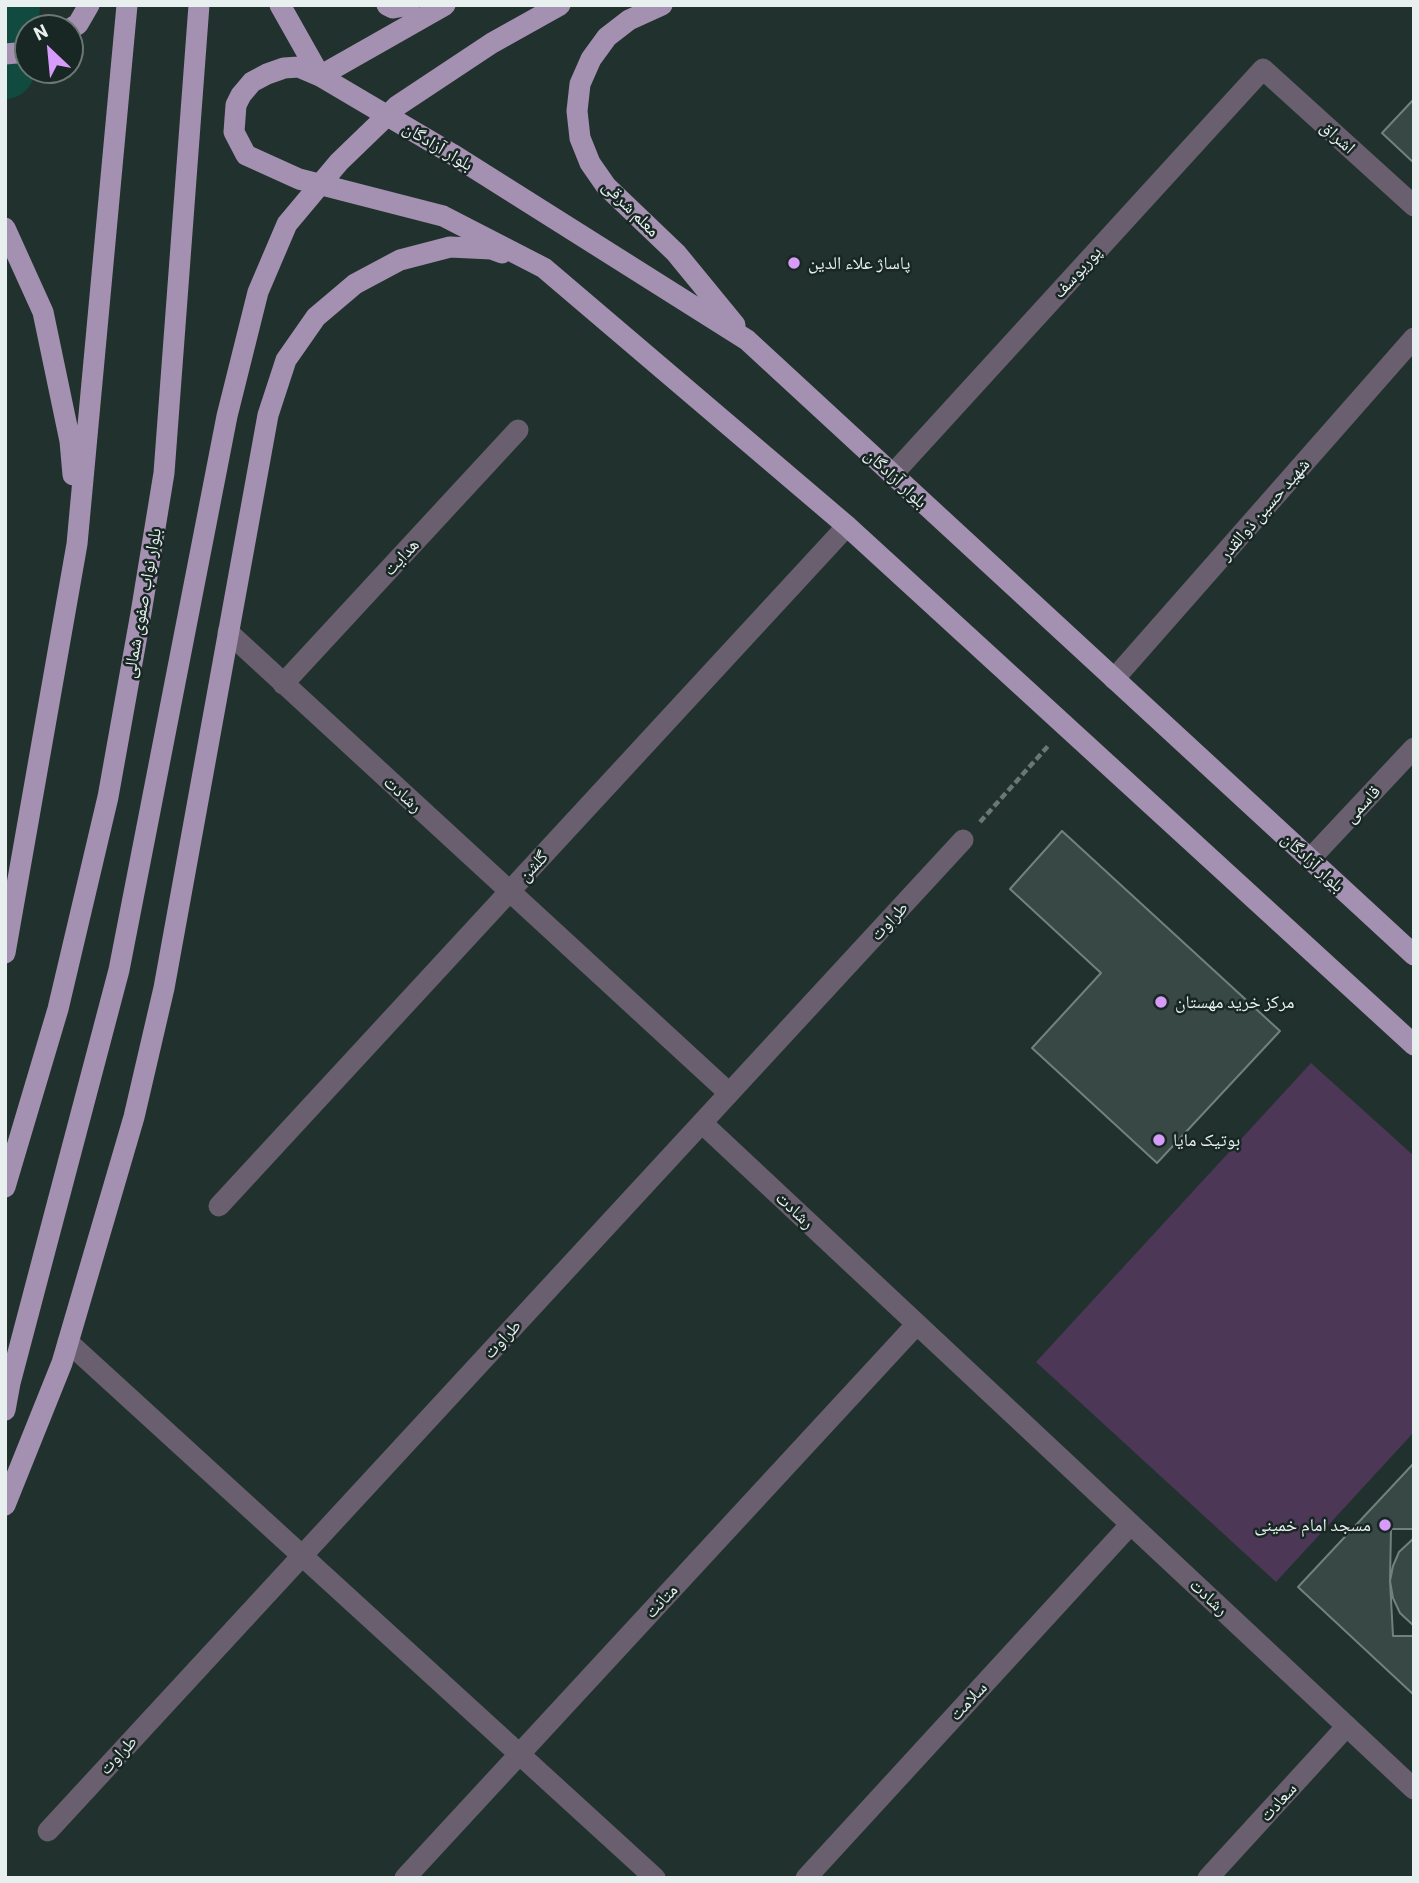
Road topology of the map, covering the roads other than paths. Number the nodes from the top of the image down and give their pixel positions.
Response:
1 (127, 5) edge
2 (199, 5) edge
3 (280, 5) edge
4 (387, 5) edge
5 (410, 5) edge
6 (445, 5) edge
7 (560, 5) edge
8 (662, 5) edge
9 (1263, 69) joint
10 (320, 76) junction
11 (1414, 206) edge
12 (5, 228) edge
13 (544, 268) junction
14 (1414, 338) edge
15 (747, 340) junction
16 (518, 430) dead end
17 (892, 475) junction
18 (847, 526) junction
19 (77, 544) junction
20 (228, 632) junction
21 (1114, 679) junction
22 (283, 684) junction
23 (1414, 748) edge
24 (963, 841) road end
25 (1310, 859) junction
26 (509, 891) junction
27 (5, 953) edge
28 (1414, 955) edge
29 (1414, 1045) edge
30 (729, 1093) junction
31 (702, 1123) junction
32 (5, 1187) edge
33 (219, 1206) dead end
34 (917, 1324) junction
35 (68, 1342) junction
36 (5, 1410) edge
37 (5, 1505) edge
38 (1131, 1524) junction
39 (302, 1556) junction
40 (1347, 1726) junction
41 (519, 1754) junction
42 (1414, 1789) edge
43 (48, 1831) dead end
44 (405, 1878) edge
45 (655, 1878) edge
46 (806, 1878) edge
47 (1208, 1878) edge

1 - 19 main road
2 - 32 main road, بلوار نواب صفوی شمالی
3 - 10 main road
4 - 5 main road
6 - 10 main road
7 - 36 main road
8 - 15 main road, معلم شرقی
9 - 11 street, اشراق
9 - 17 street, پوریوسف
10 - 13 main road
10 - 15 main road, بلوار آزادگان
12 - 19 main road
13 - 18 main road
13 - 20 main road
14 - 21 street, شهید حسین ذوالقدر
15 - 17 main road, بلوار آزادگان
16 - 22 street, هدایت
17 - 21 main road, بلوار آزادگان
18 - 26 street, گلشن
18 - 29 main road
19 - 27 main road
20 - 22 street, رشادت
20 - 35 main road
21 - 25 main road, بلوار آزادگان
22 - 26 street, رشادت
23 - 25 street, قاسمی
24 - 30 street, طراوت
25 - 28 main road, بلوار آزادگان
26 - 30 street, رشادت
26 - 33 street, گلشن
30 - 31 street
31 - 34 street, رشادت
31 - 39 street, طراوت
34 - 38 street, رشادت
34 - 41 street, متانت
35 - 37 main road
35 - 39 street
38 - 40 street, رشادت
38 - 46 street, سلامت
39 - 41 street
39 - 43 street, طراوت
40 - 42 street, رشادت
40 - 47 street, سعادت
41 - 44 street, متانت
41 - 45 street

